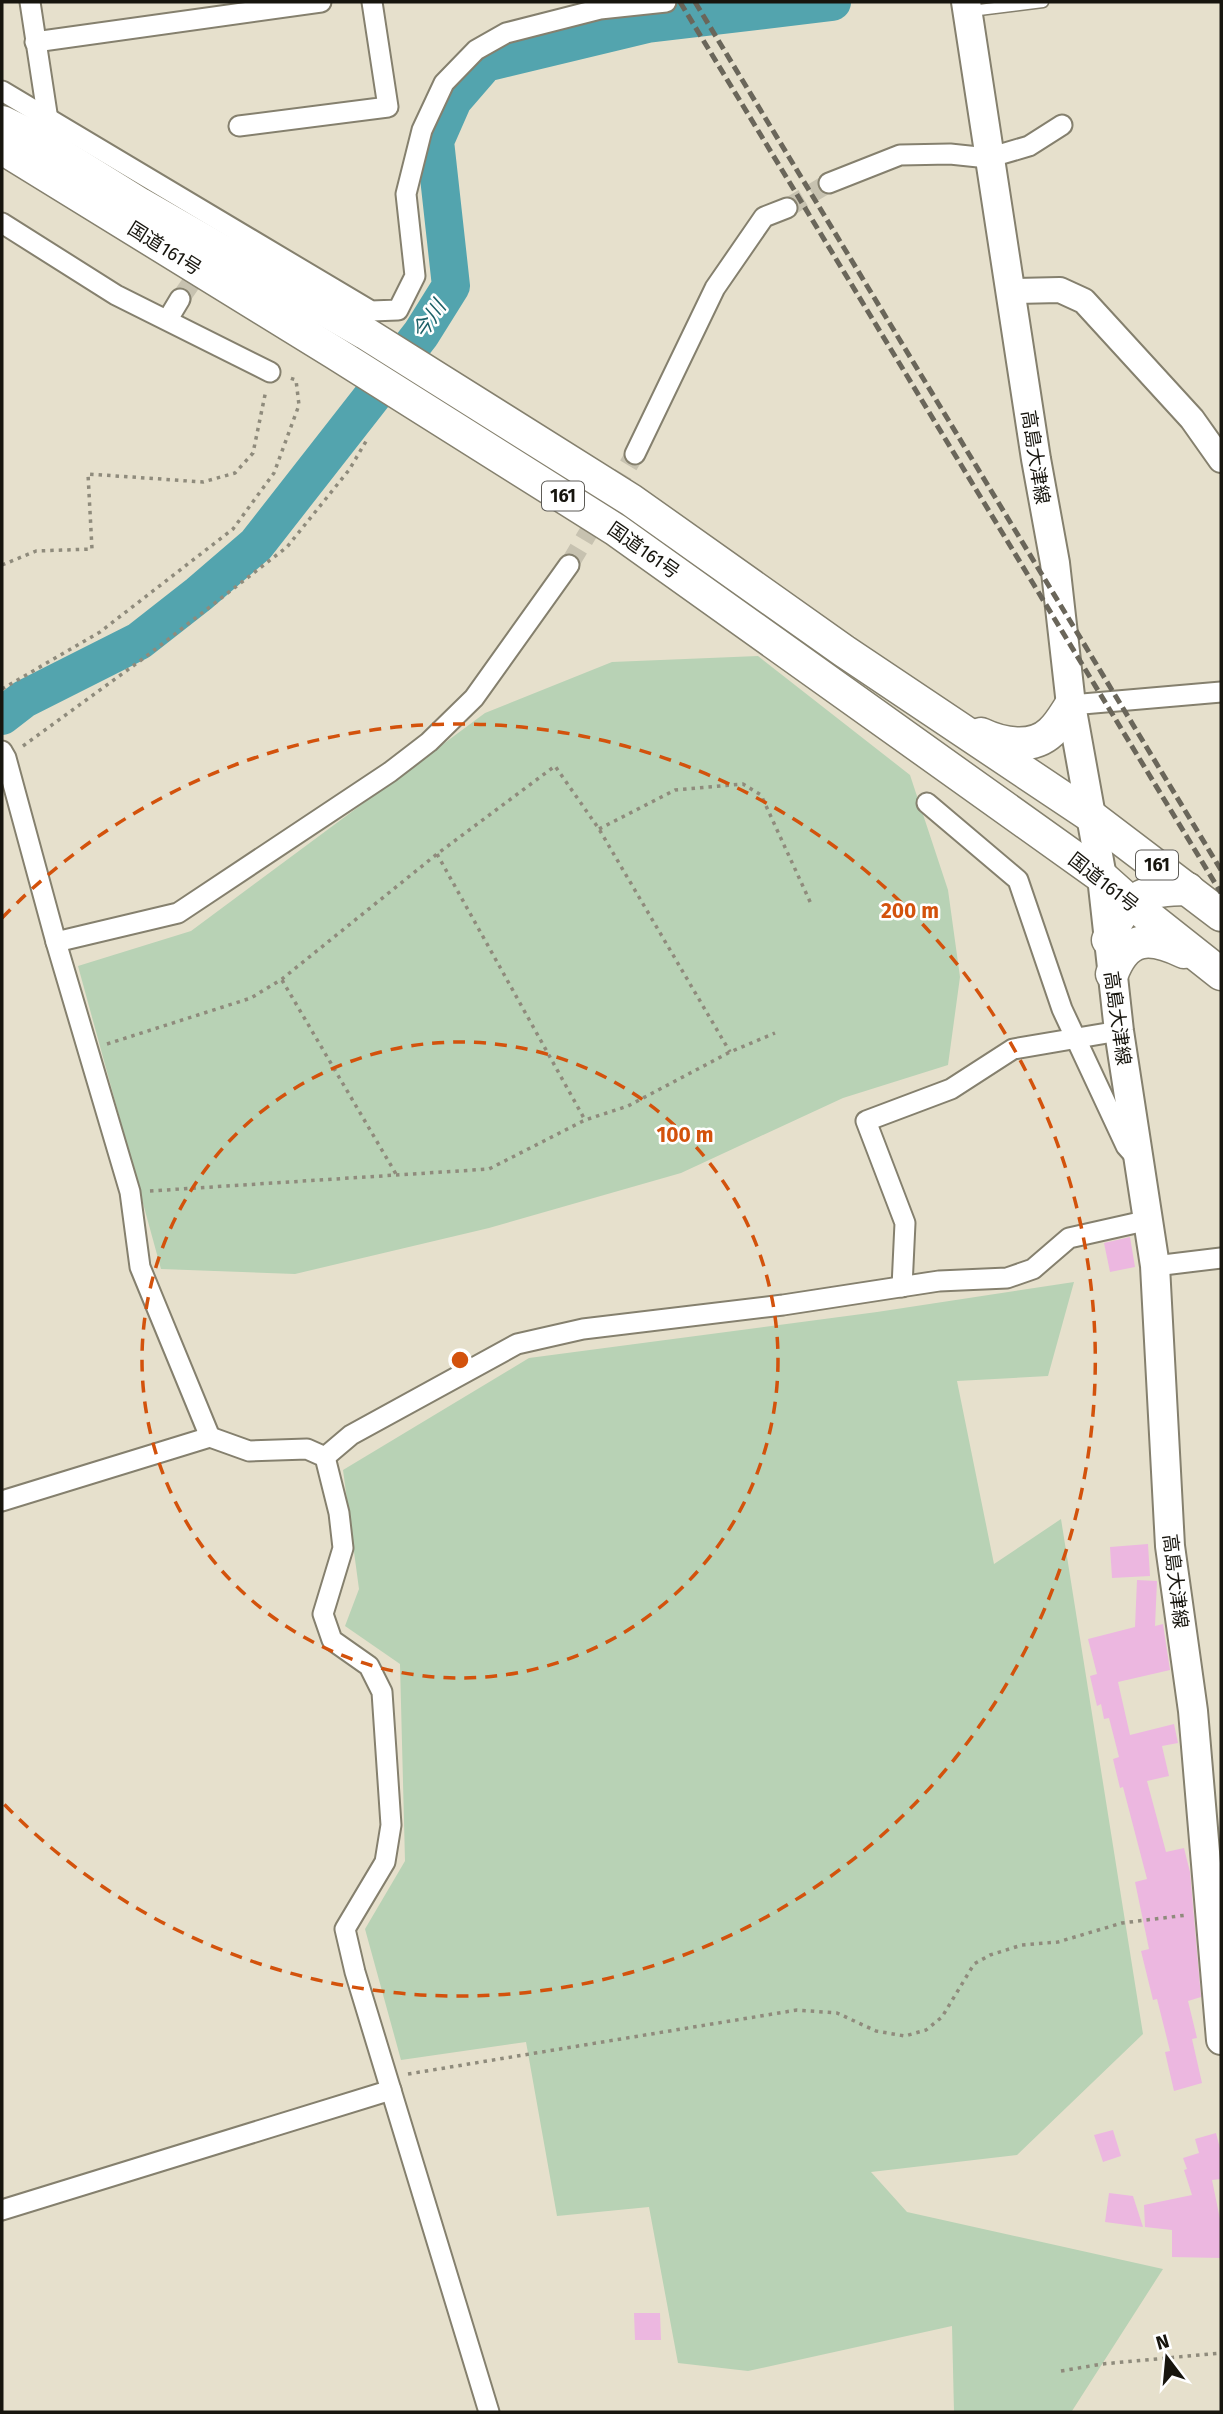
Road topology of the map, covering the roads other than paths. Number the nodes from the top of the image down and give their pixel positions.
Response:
1 (30, 2) edge
2 (321, 2) edge
3 (372, 2) edge
4 (666, 2) edge
5 (1043, 2) edge
6 (966, 5) edge
7 (36, 42) junction
8 (2, 92) edge
9 (48, 120) junction
10 (2, 122) edge
11 (1062, 125) dead end
12 (239, 126) dead end
13 (2, 148) edge
14 (988, 158) junction
15 (830, 183) tunnel mouth
16 (787, 208) tunnel mouth
17 (2, 223) edge
18 (1011, 291) junction
19 (180, 299) tunnel mouth
20 (169, 319) junction
21 (270, 372) road end
22 (635, 454) tunnel mouth
23 (1221, 460) edge
24 (569, 565) tunnel mouth
25 (844, 651) junction
26 (1221, 692) edge
27 (922, 701) junction
28 (1071, 705) junction
29 (4, 755) edge
30 (1086, 780) joint
31 (926, 803) dead end
32 (1083, 837) junction
33 (1188, 889) junction
34 (1130, 902) junction
35 (1221, 915) edge
36 (1108, 940) junction
37 (56, 942) junction
38 (1213, 968) edge
39 (1112, 974) junction
40 (1119, 1031) junction
41 (1076, 1039) junction
42 (1138, 1161) junction
43 (1149, 1220) junction
44 (1221, 1258) edge
45 (1156, 1266) junction
46 (902, 1287) junction
47 (211, 1437) junction
48 (325, 1457) junction
49 (2, 1501) edge
50 (1221, 2040) edge
51 (389, 2084) junction
52 (2, 2210) edge
53 (489, 2412) edge

1 - 7 street
2 - 7 street
3 - 12 street
4 - 9 street
5 - 6 lane
6 - 14 main road, 高島大津線
7 - 9 street
8 - 9 street
10 - 25 highway, 国道161号 / 161
11 - 14 street
13 - 32 highway, 国道161号 / 161
14 - 15 street
14 - 18 main road, 高島大津線
16 - 22 street
17 - 20 street
18 - 23 street
18 - 28 main road, 高島大津線
19 - 20 street
20 - 21 street
24 - 37 street
25 - 27 highway, 国道161号 / 161
25 - 32 highway
26 - 28 street
27 - 28 highway
27 - 32 highway, 国道161号 / 161
28 - 30 main road, 高島大津線
29 - 37 street
30 - 32 highway
31 - 41 street
32 - 33 highway, 国道161号 / 161
32 - 34 highway, 国道161号 / 161
32 - 36 main road, 高島大津線
33 - 34 highway
33 - 35 highway, 国道161号 / 161
34 - 36 highway
34 - 38 highway, 国道161号 / 161
36 - 39 main road, 高島大津線
37 - 47 street
38 - 39 highway
39 - 40 main road, 高島大津線
40 - 41 street
40 - 42 main road, 高島大津線
41 - 42 street
41 - 46 street
42 - 43 main road, 高島大津線
43 - 45 main road, 高島大津線
43 - 46 street
44 - 45 street
45 - 50 main road, 高島大津線
46 - 48 street
47 - 48 street
47 - 49 street
48 - 51 street
51 - 52 street
51 - 53 street

